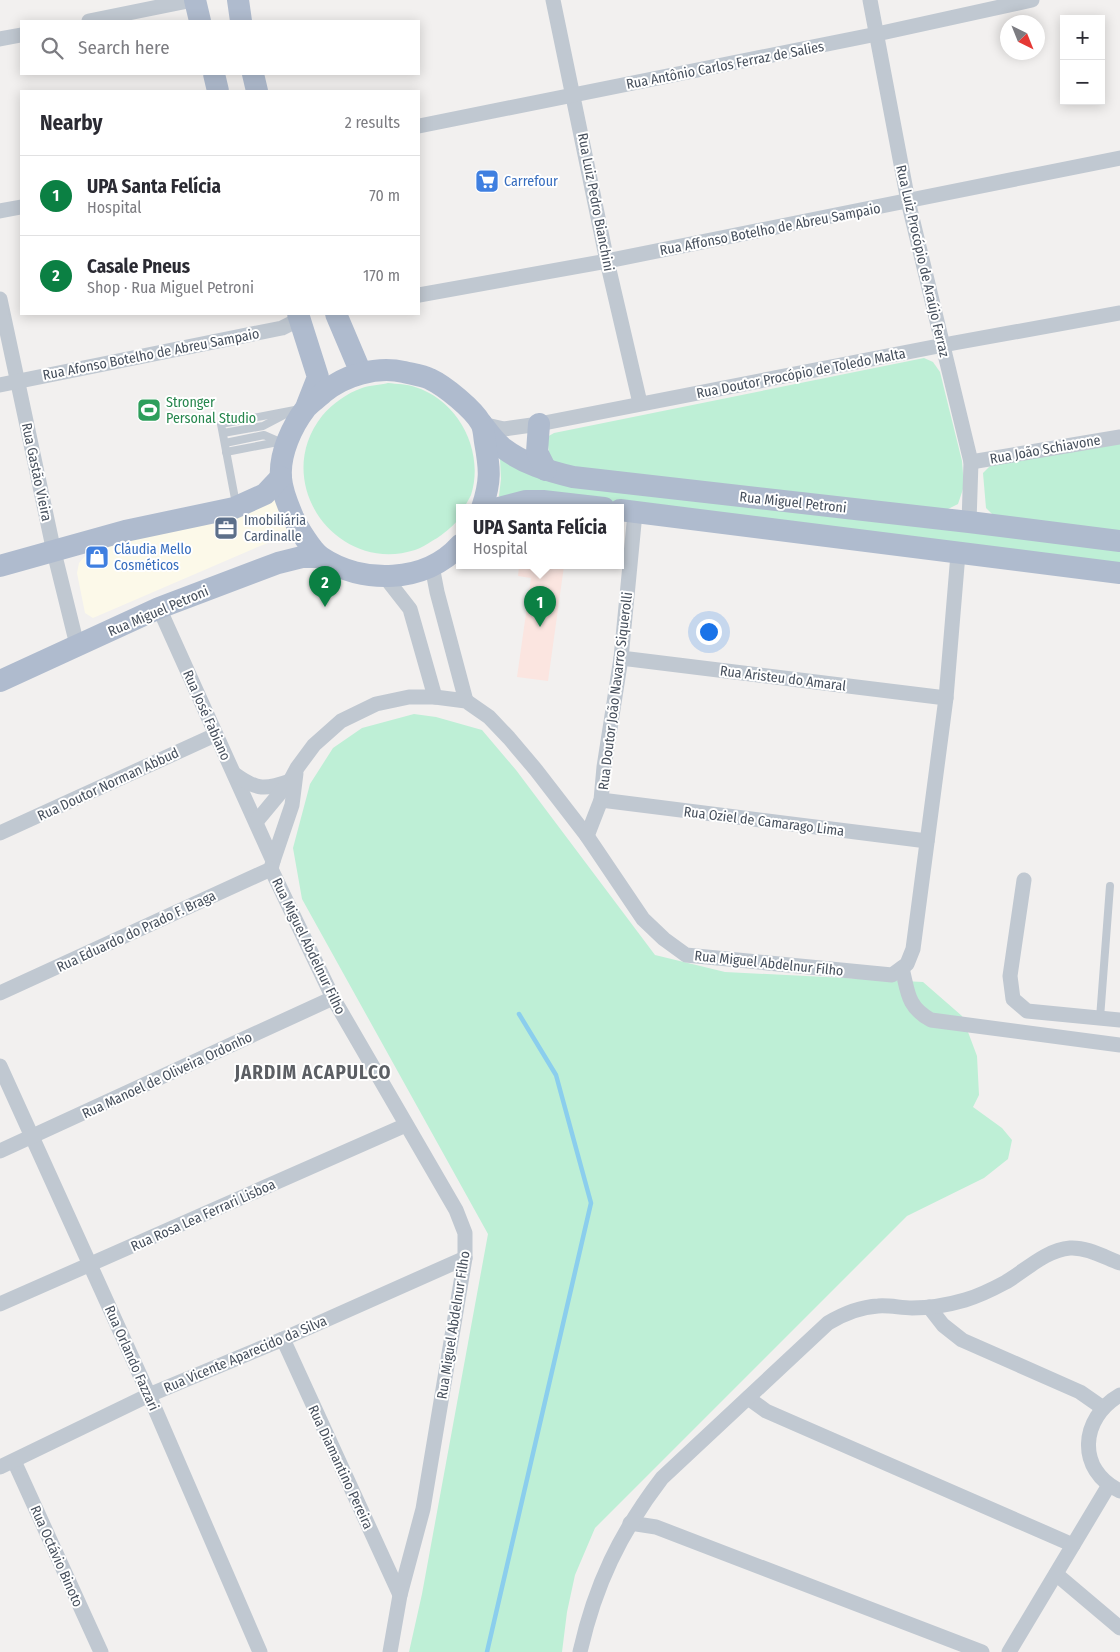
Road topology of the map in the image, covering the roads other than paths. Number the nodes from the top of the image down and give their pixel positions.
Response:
1 (194, 0) edge
2 (238, 0) edge
3 (553, 0) edge
4 (870, 0) edge
5 (1032, 0) edge
6 (94, 20) edge
7 (200, 20) edge
8 (241, 20) edge
9 (877, 34) junction
10 (20, 35) edge
11 (0, 40) edge
12 (214, 75) edge
13 (253, 75) edge
14 (218, 90) edge
15 (258, 90) edge
16 (574, 95) junction
17 (420, 126) edge
18 (1120, 158) edge
19 (908, 201) junction
20 (20, 207) edge
21 (0, 211) edge
22 (607, 261) junction
23 (420, 295) edge
24 (0, 299) edge
25 (1120, 313) edge
26 (336, 315) edge
27 (299, 317) edge
28 (942, 346) junction
29 (361, 373) junction
30 (18, 381) junction
31 (0, 385) edge
32 (640, 404) junction
33 (300, 409) junction
34 (482, 424) junction
35 (539, 424) junction
36 (1120, 437) edge
37 (284, 441) junction
38 (225, 443) junction
39 (226, 452) junction
40 (971, 462) junction
41 (546, 470) junction
42 (281, 477) junction
43 (483, 504) edge
44 (514, 504) edge
45 (569, 504) edge
46 (236, 507) junction
47 (627, 512) edge
48 (969, 522) junction
49 (1120, 541) edge
50 (456, 549) edge
51 (54, 552) junction
52 (958, 554) junction
53 (320, 557) junction
54 (0, 566) edge
55 (432, 566) junction
56 (1120, 573) edge
57 (385, 577) junction
58 (159, 608) junction
59 (77, 645) junction
60 (621, 658) junction
61 (0, 681) edge
62 (435, 697) junction
63 (946, 698) junction
64 (466, 701) junction
65 (215, 734) junction
66 (234, 774) junction
67 (293, 774) junction
68 (601, 800) junction
69 (256, 822) junction
70 (0, 833) edge
71 (587, 836) junction
72 (927, 842) junction
73 (272, 865) junction
74 (1024, 880) dead end
75 (1110, 886) dead end
76 (902, 968) junction
77 (0, 993) edge
78 (333, 998) junction
79 (1100, 1018) junction
80 (1120, 1020) edge
81 (1120, 1045) edge
82 (0, 1066) edge
83 (406, 1125) junction
84 (32, 1137) junction
85 (0, 1151) edge
86 (465, 1258) junction
87 (1120, 1263) edge
88 (90, 1265) junction
89 (0, 1304) edge
90 (929, 1307) junction
91 (283, 1340) junction
92 (149, 1395) junction
93 (1120, 1395) edge
94 (748, 1398) junction
95 (1102, 1408) junction
96 (14, 1461) junction
97 (0, 1467) edge
98 (1115, 1488) edge
99 (630, 1523) junction
100 (1073, 1545) junction
101 (1056, 1574) junction
102 (400, 1595) junction
103 (1120, 1628) edge
104 (101, 1652) edge
105 (260, 1652) edge
106 (390, 1652) edge
107 (581, 1652) edge
108 (982, 1652) edge
109 (1008, 1652) edge

1 - 6 street
1 - 7 main road
2 - 8 main road
3 - 16 street, Rua Luiz Pedro Bianchini
4 - 9 street, Rua Luiz Procópio de Araújo Ferraz
5 - 9 street, Rua Antônio Carlos Ferraz de Salies
9 - 16 street, Rua Antônio Carlos Ferraz de Salies
9 - 19 street, Rua Luiz Procópio de Araújo Ferraz
10 - 11 street
12 - 14 main road
13 - 15 main road
16 - 17 street, Rua Antônio Carlos Ferraz de Salies
16 - 22 street, Rua Luiz Pedro Bianchini
18 - 19 street, Rua Affonso Botelho de Abreu Sampaio
19 - 22 street, Rua Affonso Botelho de Abreu Sampaio
19 - 28 street, Rua Luiz Procópio de Araújo Ferraz
20 - 21 street
22 - 23 street, Rua Affonso Botelho de Abreu Sampaio
22 - 32 street, Rua Luiz Pedro Bianchini
24 - 30 street, Rua Gastão Vieira
25 - 28 street, Rua Doutor Procópio de Toledo Malta
26 - 29 main road
27 - 30 street, Rua Afonso Botelho de Abreu Sampaio
27 - 33 main road
28 - 32 street, Rua Doutor Procópio de Toledo Malta
28 - 40 street, Rua Luiz Procópio de Araújo Ferraz
29 - 33 main road, Rua Miguel Petroni
29 - 34 main road, Rua Miguel Petroni
30 - 31 street, Rua Afonso Botelho de Abreu Sampaio
30 - 51 street, Rua Gastão Vieira
32 - 35 street, Rua Doutor Procópio de Toledo Malta
33 - 37 main road
33 - 38 lane
34 - 35 street, Rua Doutor Procópio de Toledo Malta
34 - 41 main road, Rua Miguel Petroni
34 - 43 main road
35 - 41 main road
36 - 40 street, Rua João Schiavone
37 - 38 lane
37 - 39 lane
37 - 42 main road
38 - 39 lane
39 - 46 lane
40 - 48 street, Rua Luiz Procópio de Araújo Ferraz
41 - 48 main road, Rua Miguel Petroni
42 - 46 main road
42 - 53 main road
44 - 45 main road
46 - 51 main road
47 - 52 main road
47 - 60 street, Rua Doutor João Navarro Siquerolli
48 - 49 main road, Rua Miguel Petroni
50 - 55 main road
51 - 54 main road
51 - 59 street, Rua Gastão Vieira
52 - 56 main road
52 - 63 street
53 - 57 main road
53 - 58 main road, Rua Miguel Petroni
55 - 57 main road
55 - 64 street
57 - 62 street
58 - 59 main road, Rua Miguel Petroni
58 - 65 street, Rua José Fabiano
59 - 61 main road, Rua Miguel Petroni
60 - 63 street, Rua Aristeu do Amaral
60 - 68 street, Rua Doutor João Navarro Siquerolli
62 - 64 street, Rua Miguel Abdelnur Filho
62 - 67 street, Rua Miguel Abdelnur Filho
63 - 72 street
64 - 71 street, Rua Miguel Abdelnur Filho
65 - 66 street, Rua José Fabiano
65 - 70 street, Rua Doutor Norman Abbud
66 - 67 street
66 - 69 street, Rua José Fabiano
67 - 69 street, Rua Miguel Abdelnur Filho
67 - 73 street, Rua Miguel Abdelnur Filho
68 - 71 street, Rua Doutor João Navarro Siquerolli
68 - 72 street, Rua Oziel de Camarago Lima
69 - 73 street, Rua Miguel Abdelnur Filho
71 - 76 street, Rua Miguel Abdelnur Filho
72 - 76 street
73 - 77 street, Rua Eduardo do Prado F. Braga
73 - 78 street, Rua Miguel Abdelnur Filho
74 - 79 street
75 - 79 lane
76 - 81 street
78 - 83 street, Rua Miguel Abdelnur Filho
78 - 84 street, Rua Manoel de Oliveira Ordonho
79 - 80 street
82 - 84 street, Rua Orlando Fazzari
83 - 86 street, Rua Miguel Abdelnur Filho
83 - 88 street, Rua Rosa Lea Ferrari Lisboa
84 - 85 street, Rua Manoel de Oliveira Ordonho
84 - 88 street, Rua Orlando Fazzari
86 - 91 street, Rua Vicente Aparecido da Silva
86 - 102 street, Rua Miguel Abdelnur Filho
87 - 90 street
88 - 89 street, Rua Rosa Lea Ferrari Lisboa
88 - 92 street, Rua Orlando Fazzari
90 - 94 street
90 - 95 street
91 - 92 street, Rua Vicente Aparecido da Silva
91 - 102 street, Rua Diamantino Pereira
92 - 96 street, Rua Vicente Aparecido da Silva
92 - 105 street, Rua Orlando Fazzari
93 - 95 street
94 - 99 street
94 - 100 street
95 - 98 street
96 - 97 street, Rua Vicente Aparecido da Silva
96 - 104 street, Rua Octávio Binoto
98 - 100 street
99 - 107 street
99 - 108 street
100 - 101 street
101 - 103 street
101 - 109 street
102 - 106 street, Rua Miguel Abdelnur Filho

